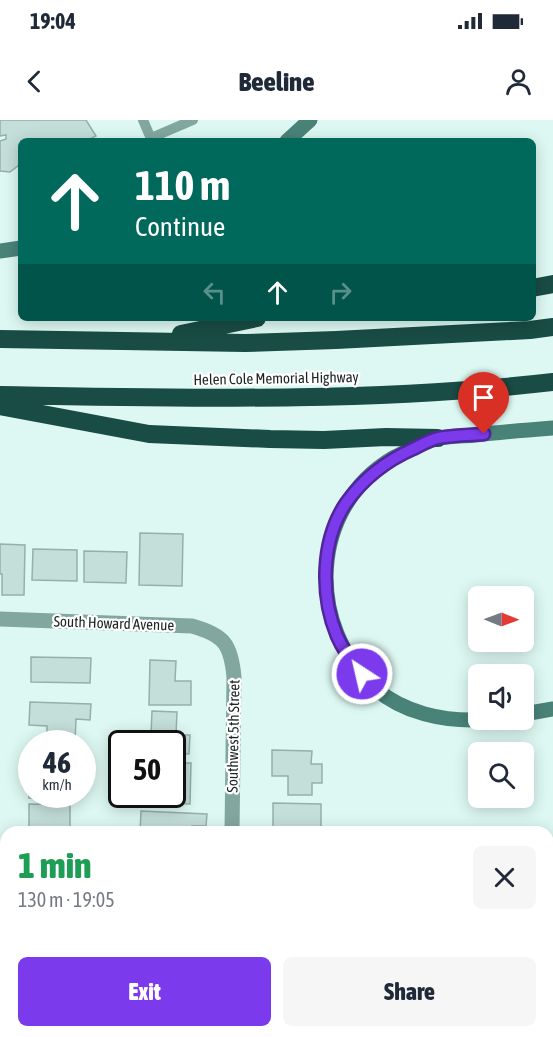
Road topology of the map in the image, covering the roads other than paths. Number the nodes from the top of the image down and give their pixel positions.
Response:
1 (143, 120) edge
2 (193, 120) edge
3 (310, 120) edge
4 (152, 138) edge
5 (154, 138) edge
6 (294, 138) edge
7 (18, 248) edge
8 (0, 251) edge
9 (536, 282) edge
10 (553, 284) edge
11 (536, 287) edge
12 (243, 321) edge
13 (553, 327) edge
14 (0, 339) edge
15 (150, 341) junction
16 (553, 382) edge
17 (0, 396) edge
18 (0, 406) edge
19 (553, 428) edge
20 (438, 438) junction
21 (0, 619) edge
22 (224, 641) joint
23 (553, 709) edge
24 (534, 712) edge
25 (468, 719) edge
26 (232, 826) edge

1 - 4 lane
2 - 5 lane
3 - 6 main road
7 - 8 main road
9 - 10 main road
10 - 11 highway
12 - 15 highway
13 - 15 highway
14 - 15 highway
16 - 17 highway, Helen Cole Memorial Highway
18 - 20 highway
19 - 20 main road
20 - 25 main road
21 - 22 street, South Howard Avenue
22 - 26 street, Southwest 5th Street
23 - 24 main road

